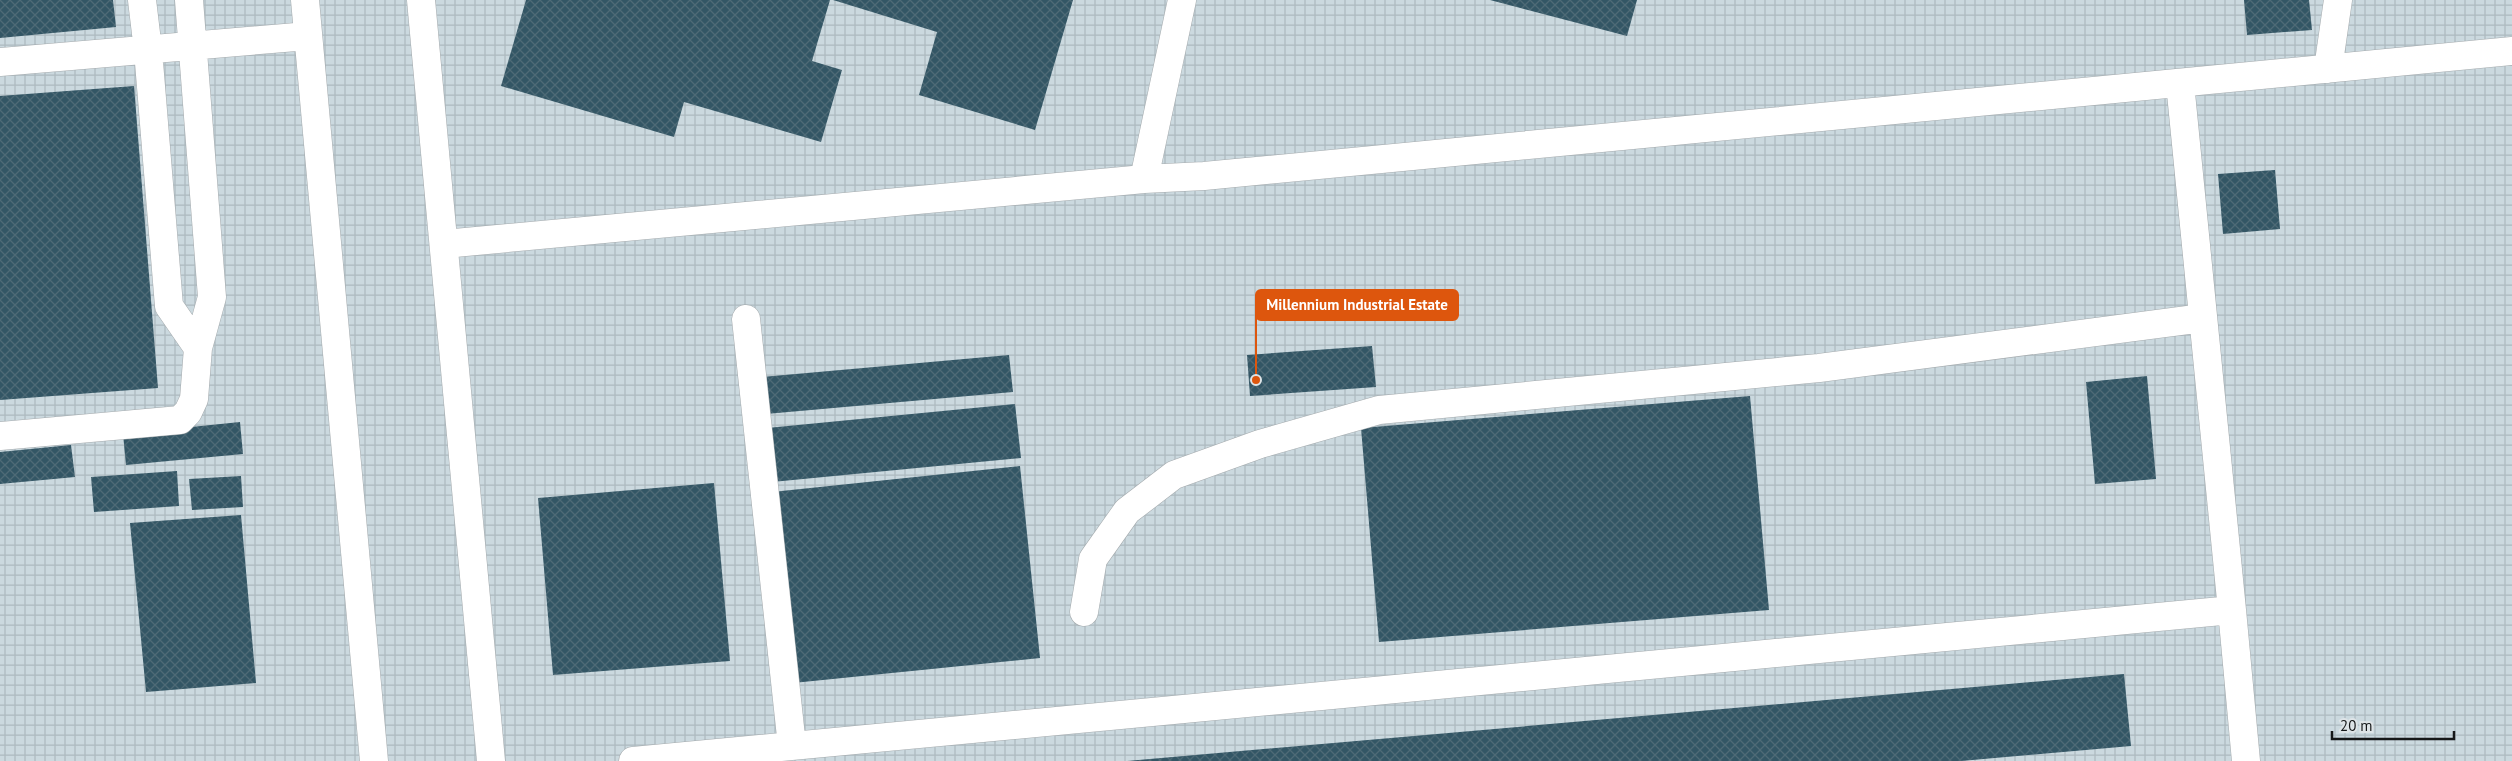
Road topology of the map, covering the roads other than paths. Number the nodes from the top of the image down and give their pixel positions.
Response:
1 (142, 0) edge
2 (189, 0) edge
3 (305, 0) edge
4 (421, 0) edge
5 (1182, 0) edge
6 (2338, 0) edge
7 (308, 36) junction
8 (193, 46) junction
9 (148, 50) junction
10 (2512, 51) edge
11 (0, 62) edge
12 (2328, 70) junction
13 (2180, 83) junction
14 (1144, 179) junction
15 (444, 244) junction
16 (2203, 318) junction
17 (746, 319) dead end
18 (198, 348) junction
19 (0, 436) edge
20 (2232, 610) junction
21 (1084, 612) dead end
22 (792, 746) junction
23 (867, 750) edge
24 (717, 757) edge
25 (374, 761) edge
26 (491, 761) edge
27 (633, 761) edge
28 (2246, 761) edge

1 - 9 lane
2 - 8 lane
3 - 7 lane
4 - 15 lane
5 - 14 lane
6 - 12 lane
7 - 8 lane
7 - 25 lane
8 - 9 lane
8 - 18 lane
9 - 11 lane
9 - 18 lane
10 - 12 lane
12 - 13 lane
13 - 14 lane
13 - 16 lane
14 - 15 lane
15 - 26 lane
16 - 20 lane
16 - 21 lane
17 - 22 lane
18 - 19 lane
20 - 23 lane
20 - 28 lane
22 - 23 lane
22 - 24 lane
24 - 27 lane

